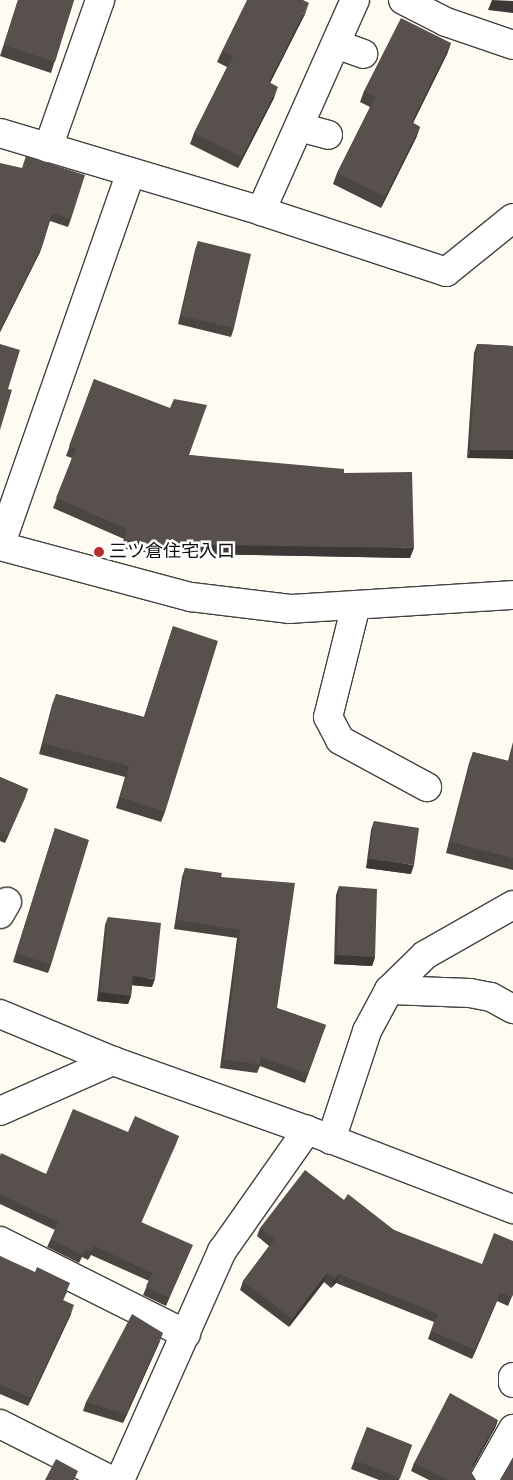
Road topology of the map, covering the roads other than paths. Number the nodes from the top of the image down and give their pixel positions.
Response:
1 (100, 0) edge
2 (355, 0) edge
3 (413, 2) edge
4 (336, 44) junction
5 (513, 44) edge
6 (363, 54) dead end
7 (298, 126) junction
8 (0, 133) edge
9 (328, 136) dead end
10 (48, 148) junction
11 (131, 172) junction
12 (261, 211) junction
13 (513, 218) edge
14 (0, 546) edge
15 (513, 595) edge
16 (356, 605) junction
17 (427, 787) dead end
18 (513, 905) edge
19 (389, 990) junction
20 (513, 1009) edge
21 (0, 1014) edge
22 (113, 1062) junction
23 (0, 1111) edge
24 (319, 1135) junction
25 (513, 1209) edge
26 (0, 1241) edge
27 (186, 1334) junction
28 (513, 1377) edge
29 (513, 1383) edge
30 (0, 1424) edge
31 (513, 1429) edge
32 (110, 1480) edge
33 (120, 1480) edge
34 (484, 1480) edge

1 - 10 street
2 - 4 street
3 - 5 street
4 - 6 street
4 - 7 street
7 - 9 street
7 - 12 street
8 - 10 street
10 - 11 street
11 - 12 street
11 - 14 street
12 - 13 street
14 - 16 street
15 - 16 street
16 - 17 street
18 - 19 street
19 - 20 street
19 - 24 street
21 - 22 street
22 - 23 street
22 - 24 street
24 - 25 street
24 - 27 street
26 - 27 street
27 - 33 street
28 - 29 street
30 - 32 street
31 - 34 street

